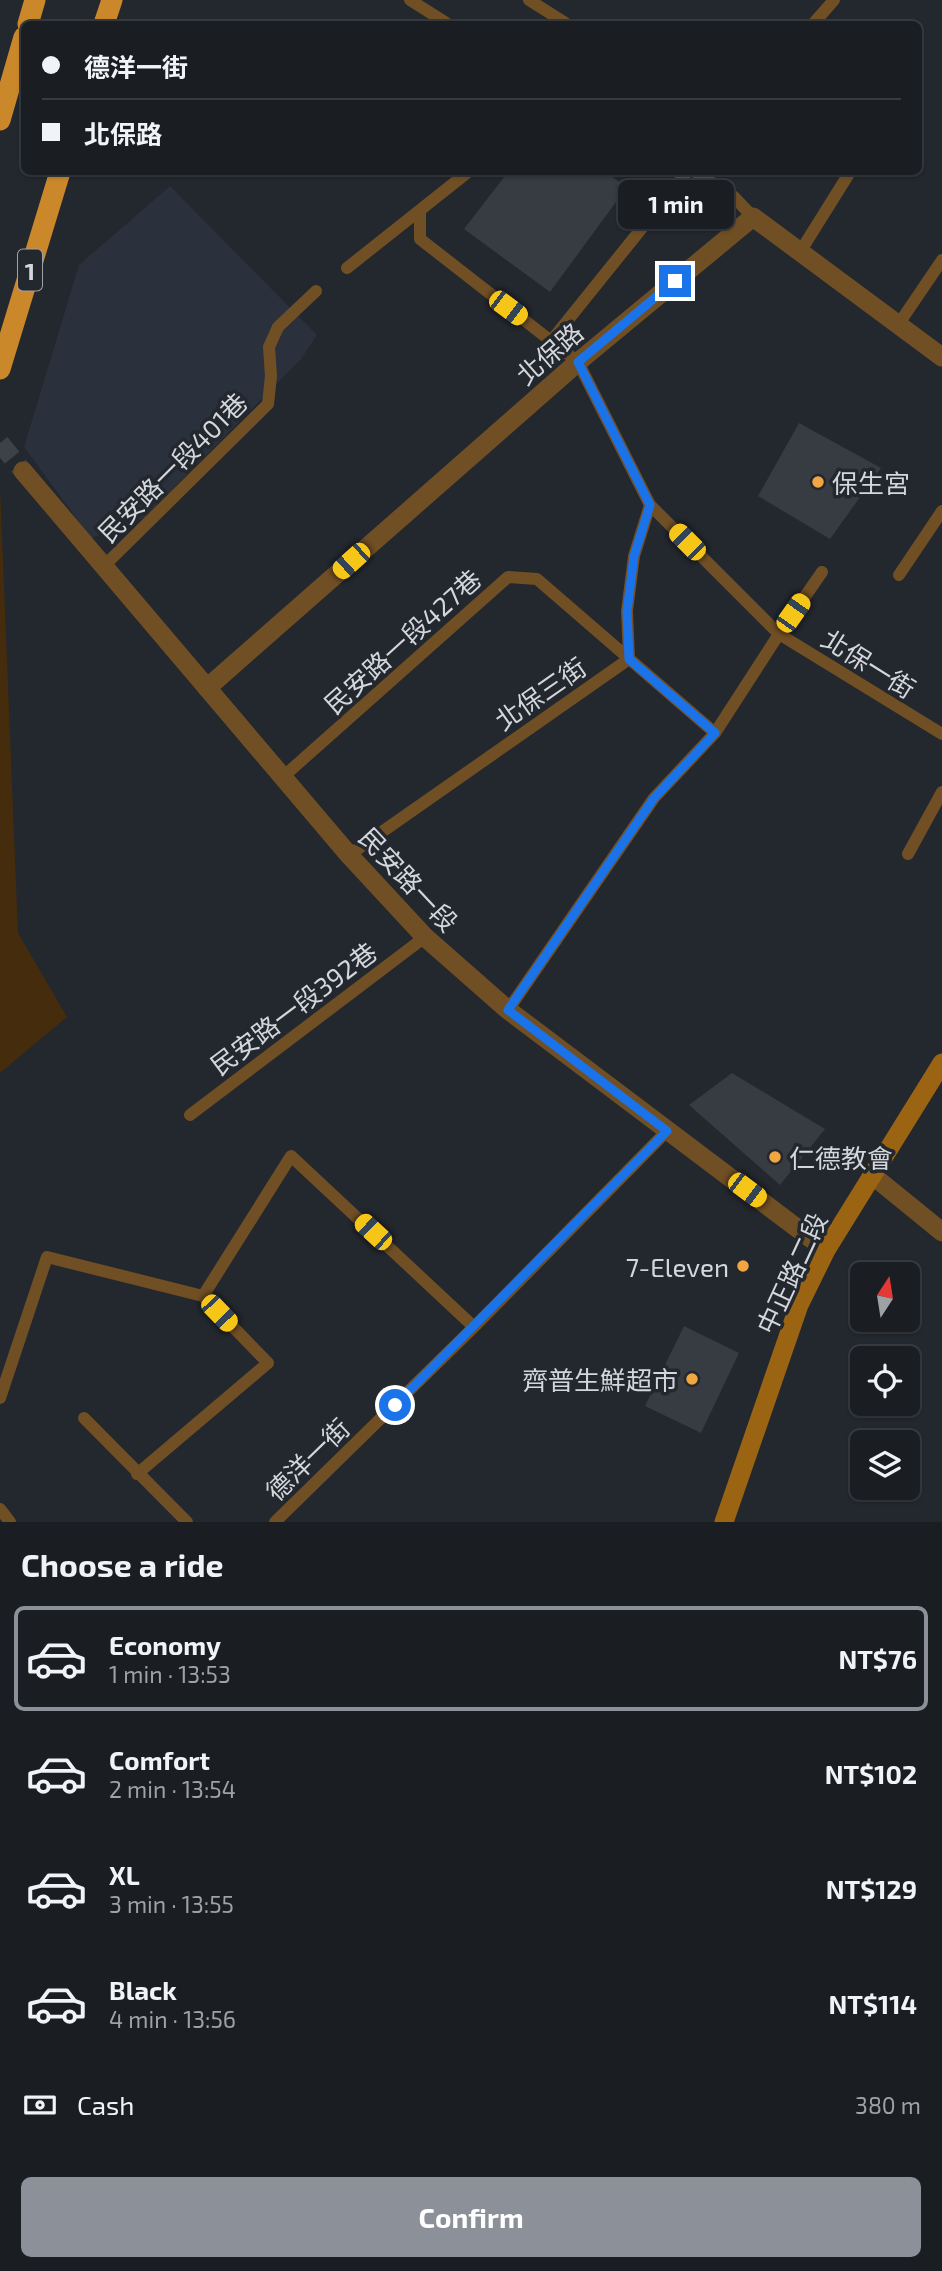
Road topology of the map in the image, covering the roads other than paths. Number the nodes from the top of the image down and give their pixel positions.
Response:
1 (35, 0) edge
2 (112, 0) edge
3 (410, 0) edge
4 (529, 0) edge
5 (834, 0) edge
6 (29, 21) edge
7 (105, 21) edge
8 (443, 21) edge
9 (562, 21) edge
10 (816, 21) edge
11 (21, 47) edge
12 (0, 120) edge
13 (59, 175) edge
14 (464, 175) edge
15 (685, 175) edge
16 (700, 175) edge
17 (848, 175) edge
18 (420, 210) junction
19 (753, 217) junction
20 (800, 252) junction
21 (942, 260) edge
22 (347, 268) dead end
23 (316, 291) dead end
24 (898, 325) junction
25 (551, 341) junction
26 (942, 357) edge
27 (578, 362) junction
28 (0, 369) edge
29 (23, 471) tunnel mouth
30 (650, 505) junction
31 (942, 512) edge
32 (104, 566) junction
33 (822, 572) dead end
34 (899, 575) dead end
35 (779, 634) junction
36 (629, 659) junction
37 (207, 688) junction
38 (715, 733) junction
39 (942, 734) edge
40 (284, 776) junction
41 (942, 792) edge
42 (908, 854) dead end
43 (349, 855) junction
44 (425, 937) junction
45 (508, 1010) junction
46 (942, 1063) edge
47 (190, 1115) dead end
48 (667, 1131) junction
49 (872, 1175) junction
50 (942, 1232) edge
51 (826, 1250) junction
52 (203, 1296) junction
53 (474, 1327) junction
54 (0, 1398) edge
55 (84, 1418) dead end
56 (137, 1474) junction
57 (0, 1509) edge
58 (10, 1522) edge
59 (187, 1522) edge
60 (275, 1522) edge
61 (724, 1522) edge

1 - 6 highway
2 - 7 highway
3 - 8 lane
4 - 9 lane
5 - 10 lane
11 - 12 highway
13 - 28 highway, 1
14 - 18 lane
15 - 25 lane
16 - 19 lane
17 - 20 lane
18 - 22 lane
18 - 25 lane
19 - 20 street
19 - 27 street, 北保路
20 - 24 street
21 - 24 lane
23 - 32 lane, 民安路一段401巷
24 - 26 street
25 - 27 lane
27 - 30 lane, 北保一街
27 - 37 street, 北保路
29 - 32 street, 民安路一段
30 - 35 lane, 北保一街
30 - 36 lane
31 - 34 lane
32 - 37 street, 民安路一段
33 - 35 lane
35 - 38 lane
35 - 39 lane, 北保一街
36 - 38 lane, 民安路一段427巷
36 - 40 lane, 民安路一段427巷
36 - 43 lane, 北保三街
37 - 40 street, 民安路一段
38 - 45 lane
40 - 43 street, 民安路一段
41 - 42 lane
43 - 44 street, 民安路一段
44 - 45 street, 民安路一段
44 - 47 lane, 民安路一段392巷
45 - 48 street, 民安路一段
46 - 49 main road, 中正路二段
48 - 51 street, 民安路一段
48 - 53 lane, 德洋一街
49 - 50 street
49 - 51 main road, 中正路二段
51 - 61 main road, 中正路二段
52 - 53 lane
52 - 54 lane
52 - 56 lane
53 - 60 lane, 德洋一街
55 - 56 lane
56 - 59 lane
57 - 58 lane

